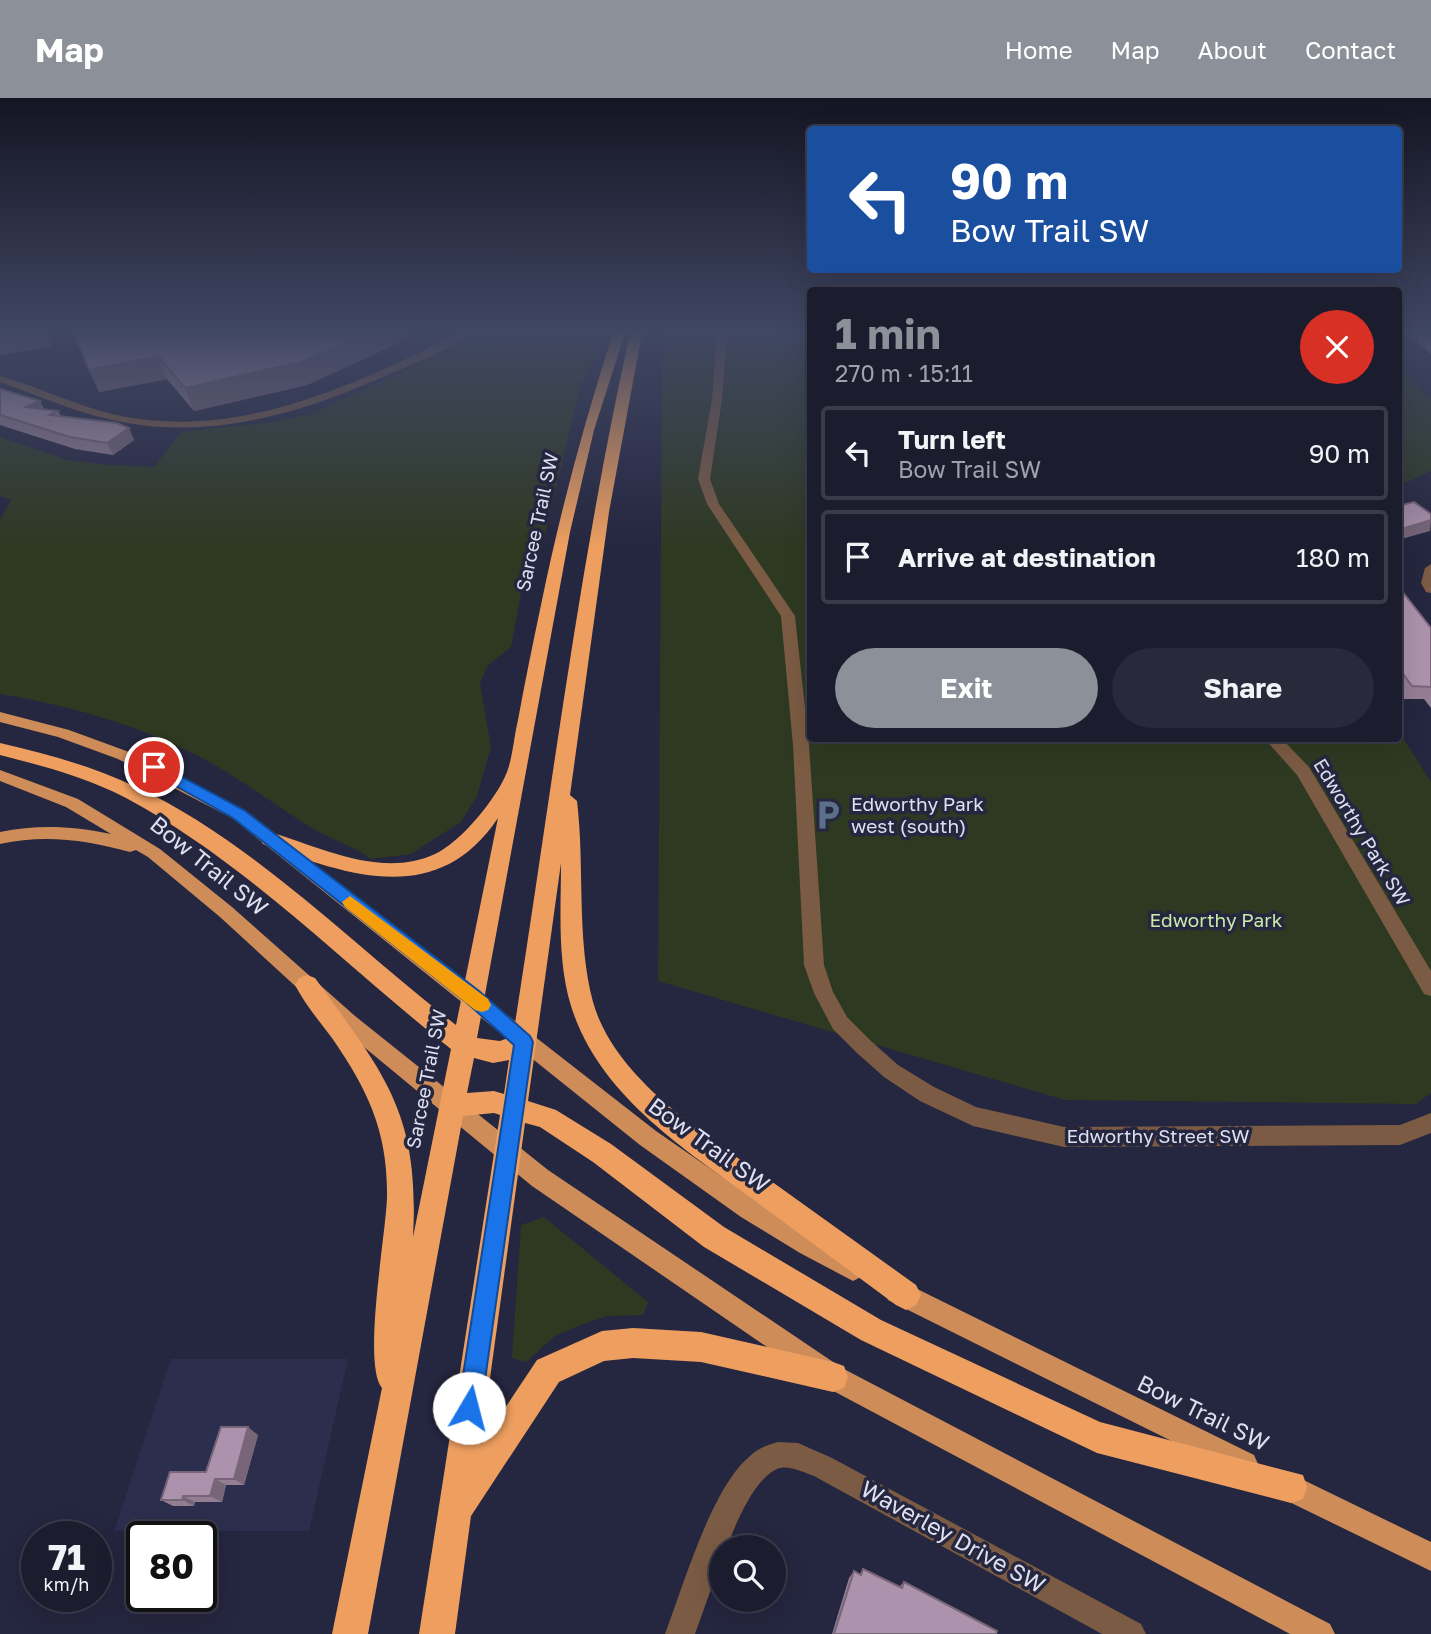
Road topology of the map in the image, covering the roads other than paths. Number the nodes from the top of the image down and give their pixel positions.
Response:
1 (82, 405) edge
2 (309, 405) edge
3 (597, 405) edge
4 (621, 405) edge
5 (716, 405) edge
6 (1431, 568) edge
7 (1431, 589) edge
8 (0, 717) edge
9 (1275, 742) edge
10 (0, 749) edge
11 (517, 774) junction
12 (0, 775) edge
13 (564, 779) junction
14 (0, 838) edge
15 (270, 839) junction
16 (154, 853) junction
17 (307, 985) junction
18 (1431, 988) edge
19 (473, 997) junction
20 (524, 1042) junction
21 (462, 1044) junction
22 (450, 1106) junction
23 (515, 1107) junction
24 (1431, 1123) edge
25 (508, 1150) junction
26 (906, 1296) junction
27 (833, 1377) junction
28 (395, 1392) junction
29 (1291, 1487) junction
30 (454, 1512) junction
31 (1431, 1557) edge
32 (349, 1634) edge
33 (437, 1634) edge
34 (681, 1634) edge
35 (1131, 1634) edge
36 (1320, 1634) edge

1 - 2 street
3 - 11 highway, Sarcee Trail SW
4 - 13 highway
5 - 24 street, Edworthy Street SW
6 - 7 street
8 - 15 main road, Bow Trail SW
9 - 18 street, Edworthy Park SW
10 - 21 highway
11 - 15 highway
11 - 19 highway, Sarcee Trail SW
12 - 16 main road, Bow Trail SW
13 - 20 highway
13 - 26 highway
14 - 16 main road
15 - 19 main road, Bow Trail SW
16 - 17 main road, Bow Trail SW
17 - 22 main road, Bow Trail SW
17 - 28 highway
19 - 20 main road, Bow Trail SW
19 - 21 highway, Sarcee Trail SW
20 - 21 highway
20 - 23 highway
20 - 26 main road, Bow Trail SW
21 - 22 highway, Sarcee Trail SW
22 - 23 highway
22 - 25 main road, Bow Trail SW
22 - 28 highway, Sarcee Trail SW
23 - 25 highway
23 - 29 highway
25 - 27 main road, Bow Trail SW
25 - 30 highway
26 - 29 main road, Bow Trail SW
27 - 30 highway
27 - 36 main road, Bow Trail SW
28 - 32 highway, Sarcee Trail SW
29 - 31 main road, Bow Trail SW
30 - 33 highway
34 - 35 street, Waverley Drive SW

